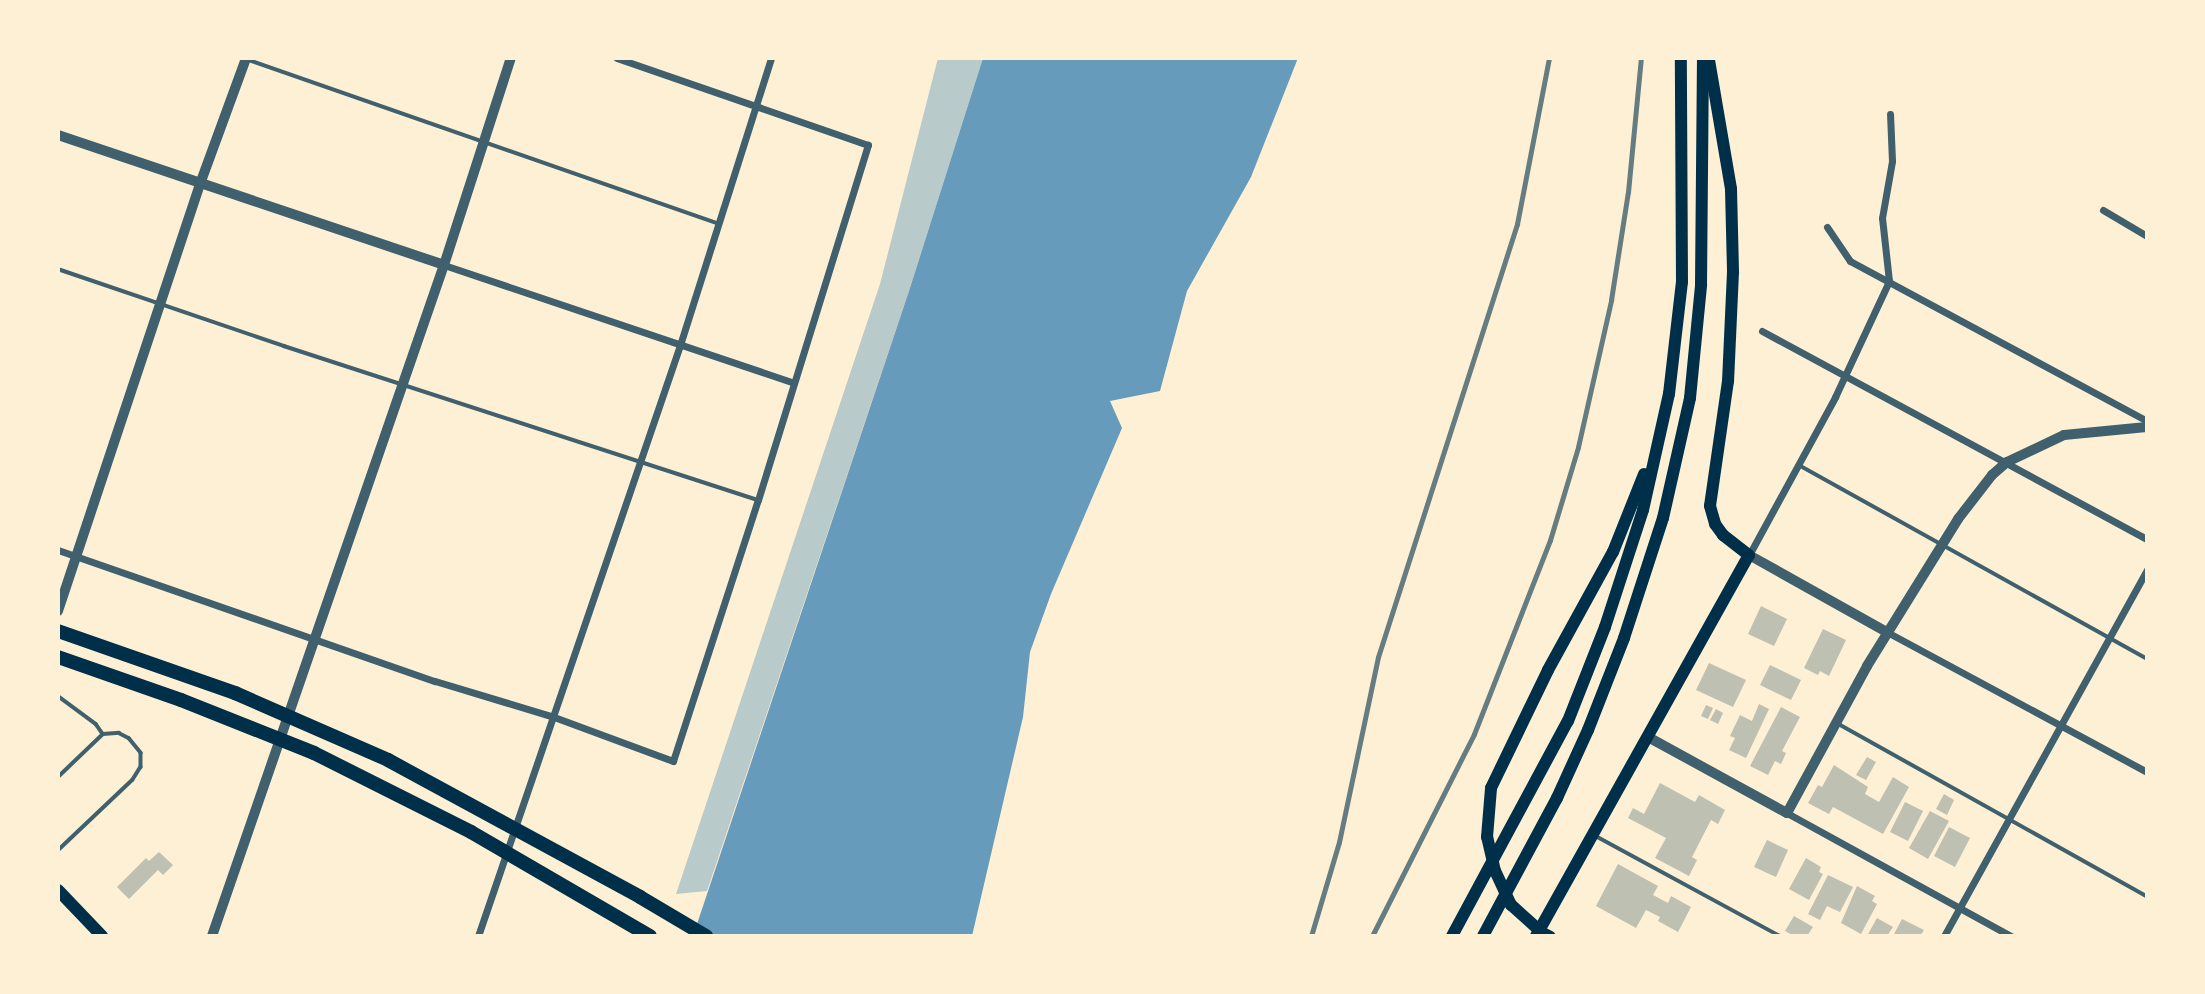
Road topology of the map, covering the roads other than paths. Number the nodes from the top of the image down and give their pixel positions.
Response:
1 (245, 58) edge
2 (511, 58) edge
3 (617, 58) edge
4 (648, 58) edge
5 (771, 58) edge
6 (1681, 58) edge
7 (1703, 58) edge
8 (1708, 58) edge
9 (645, 67) junction
10 (756, 104) junction
11 (1890, 114) dead end
12 (58, 135) edge
13 (484, 142) junction
14 (200, 184) junction
15 (2104, 210) dead end
16 (720, 224) junction
17 (1827, 227) dead end
18 (2147, 236) edge
19 (444, 265) junction
20 (58, 269) edge
21 (1889, 281) junction
22 (161, 304) junction
23 (1762, 331) dead end
24 (680, 345) junction
25 (1845, 376) junction
26 (794, 383) junction
27 (401, 384) junction
28 (1669, 394) junction
29 (2147, 421) edge
30 (2147, 427) edge
31 (2007, 462) junction
32 (639, 463) junction
33 (1799, 465) junction
34 (758, 500) junction
35 (2147, 539) edge
36 (1941, 544) junction
37 (58, 550) edge
38 (1749, 555) junction
39 (76, 557) junction
40 (2147, 570) edge
41 (58, 611) edge
42 (58, 631) edge
43 (1887, 632) junction
44 (2109, 637) junction
45 (314, 639) junction
46 (58, 657) edge
47 (2147, 659) edge
48 (58, 696) edge
49 (554, 717) junction
50 (1837, 723) junction
51 (2061, 724) junction
52 (103, 734) junction
53 (1648, 737) junction
54 (2147, 772) edge
55 (58, 777) edge
56 (1787, 813) junction
57 (2010, 820) junction
58 (1593, 834) junction
59 (58, 851) edge
60 (58, 890) edge
61 (2147, 896) edge
62 (1961, 908) junction
63 (1538, 933) edge
64 (103, 936) edge
65 (212, 936) edge
66 (478, 936) edge
67 (650, 936) edge
68 (706, 936) edge
69 (1452, 936) edge
70 (1483, 936) edge
71 (1551, 936) edge
72 (1780, 936) edge
73 (1944, 936) edge
74 (2011, 936) edge

1 - 13 lane
1 - 14 street
2 - 13 street
3 - 9 street
4 - 9 lane
5 - 10 street
6 - 28 main road
7 - 70 main road
8 - 38 main road
9 - 10 street
10 - 16 street
10 - 26 street
11 - 21 street
12 - 14 street
13 - 16 lane
13 - 19 street
14 - 19 street
14 - 22 street
15 - 18 street
16 - 24 street
17 - 21 street
19 - 24 street
19 - 27 street
20 - 22 lane
21 - 25 street
21 - 29 street
22 - 27 lane
22 - 39 street
23 - 25 street
24 - 26 street
24 - 32 street
25 - 31 street
25 - 33 street
26 - 34 street
27 - 32 lane
27 - 45 street
28 - 63 main road
28 - 69 main road
30 - 31 street
31 - 35 street
31 - 36 street
32 - 34 lane
32 - 49 street
33 - 36 lane
33 - 38 street
34 - 49 street
36 - 43 street
36 - 44 lane
37 - 39 street
38 - 43 street
38 - 53 main road
39 - 41 street
39 - 45 street
40 - 44 street
42 - 68 highway
43 - 50 street
43 - 51 street
44 - 47 lane
44 - 51 street
45 - 49 street
45 - 65 street
46 - 67 highway
48 - 52 lane
49 - 66 street
50 - 56 street
50 - 57 lane
51 - 54 street
51 - 57 street
52 - 55 lane
52 - 59 lane
53 - 56 street
53 - 58 main road
56 - 62 street
57 - 61 lane
57 - 62 street
58 - 63 main road
58 - 72 lane
60 - 64 main road
62 - 73 street
62 - 74 street
63 - 71 main road

